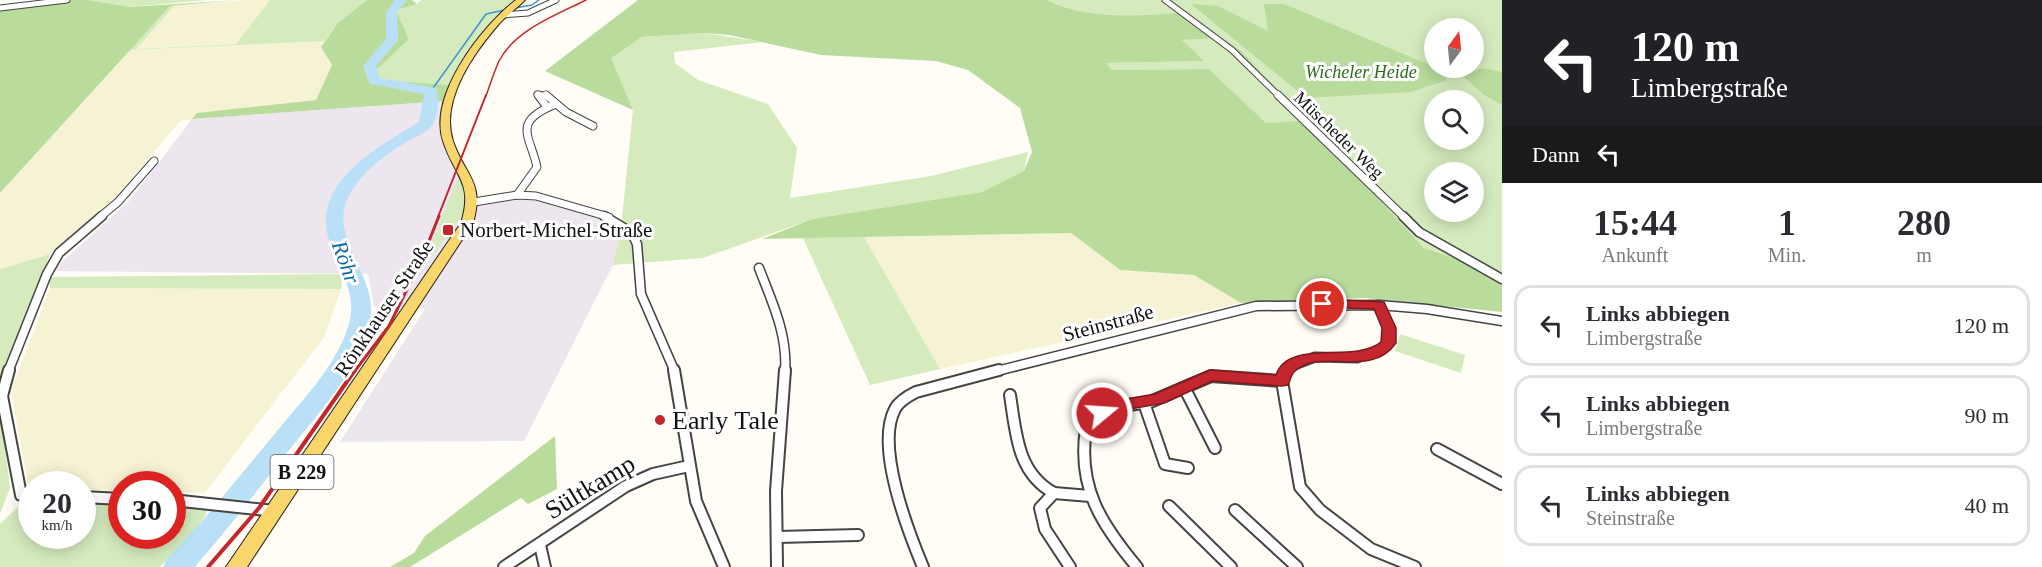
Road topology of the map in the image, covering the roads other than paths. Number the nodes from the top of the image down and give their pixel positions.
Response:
1 (556, 0) edge
2 (1165, 0) edge
3 (65, 1) edge
4 (517, 2) edge
5 (0, 8) edge
6 (504, 13) junction
7 (556, 104) junction
8 (547, 107) junction
9 (593, 126) dead end
10 (154, 161) dead end
11 (517, 195) junction
12 (474, 202) junction
13 (759, 268) dead end
14 (1502, 279) edge
15 (1379, 305) junction
16 (1502, 321) edge
17 (1282, 381) junction
18 (1185, 388) junction
19 (1010, 395) dead end
20 (1144, 403) junction
21 (1215, 448) dead end
22 (1437, 449) dead end
23 (689, 466) junction
24 (1188, 468) dead end
25 (18, 479) edge
26 (1502, 484) edge
27 (1054, 493) junction
28 (1090, 496) junction
29 (186, 501) edge
30 (1169, 506) dead end
31 (1235, 510) dead end
32 (275, 511) junction
33 (858, 534) dead end
34 (777, 537) junction
35 (540, 545) junction
36 (1408, 566) edge
37 (236, 567) edge
38 (504, 567) edge
39 (546, 567) edge
40 (724, 567) edge
41 (777, 567) edge
42 (923, 567) edge
43 (1070, 567) edge
44 (1137, 567) edge
45 (1231, 567) edge
46 (1297, 567) edge

1 - 6 street
2 - 14 street, Müscheder Weg
3 - 5 street
4 - 6 main road
6 - 12 main road
7 - 8 street
7 - 8 street
7 - 9 street
8 - 11 street
10 - 25 street
11 - 12 street
11 - 23 street
12 - 32 main road, Rönkhauser Straße / B 229
13 - 34 street
15 - 16 street, Steinstraße
15 - 17 street
15 - 42 street, Steinstraße
17 - 18 street
17 - 36 street
18 - 20 street
18 - 21 street
19 - 27 street
20 - 24 street
20 - 28 street
22 - 26 street
23 - 35 street, Sültkamp
23 - 40 street
27 - 28 street
27 - 43 street
28 - 44 street
29 - 32 street
30 - 45 street
31 - 46 street
32 - 37 main road, Rönkhauser Straße / B 229
33 - 34 street
34 - 41 street
35 - 38 street
35 - 39 street, Sültkamp

